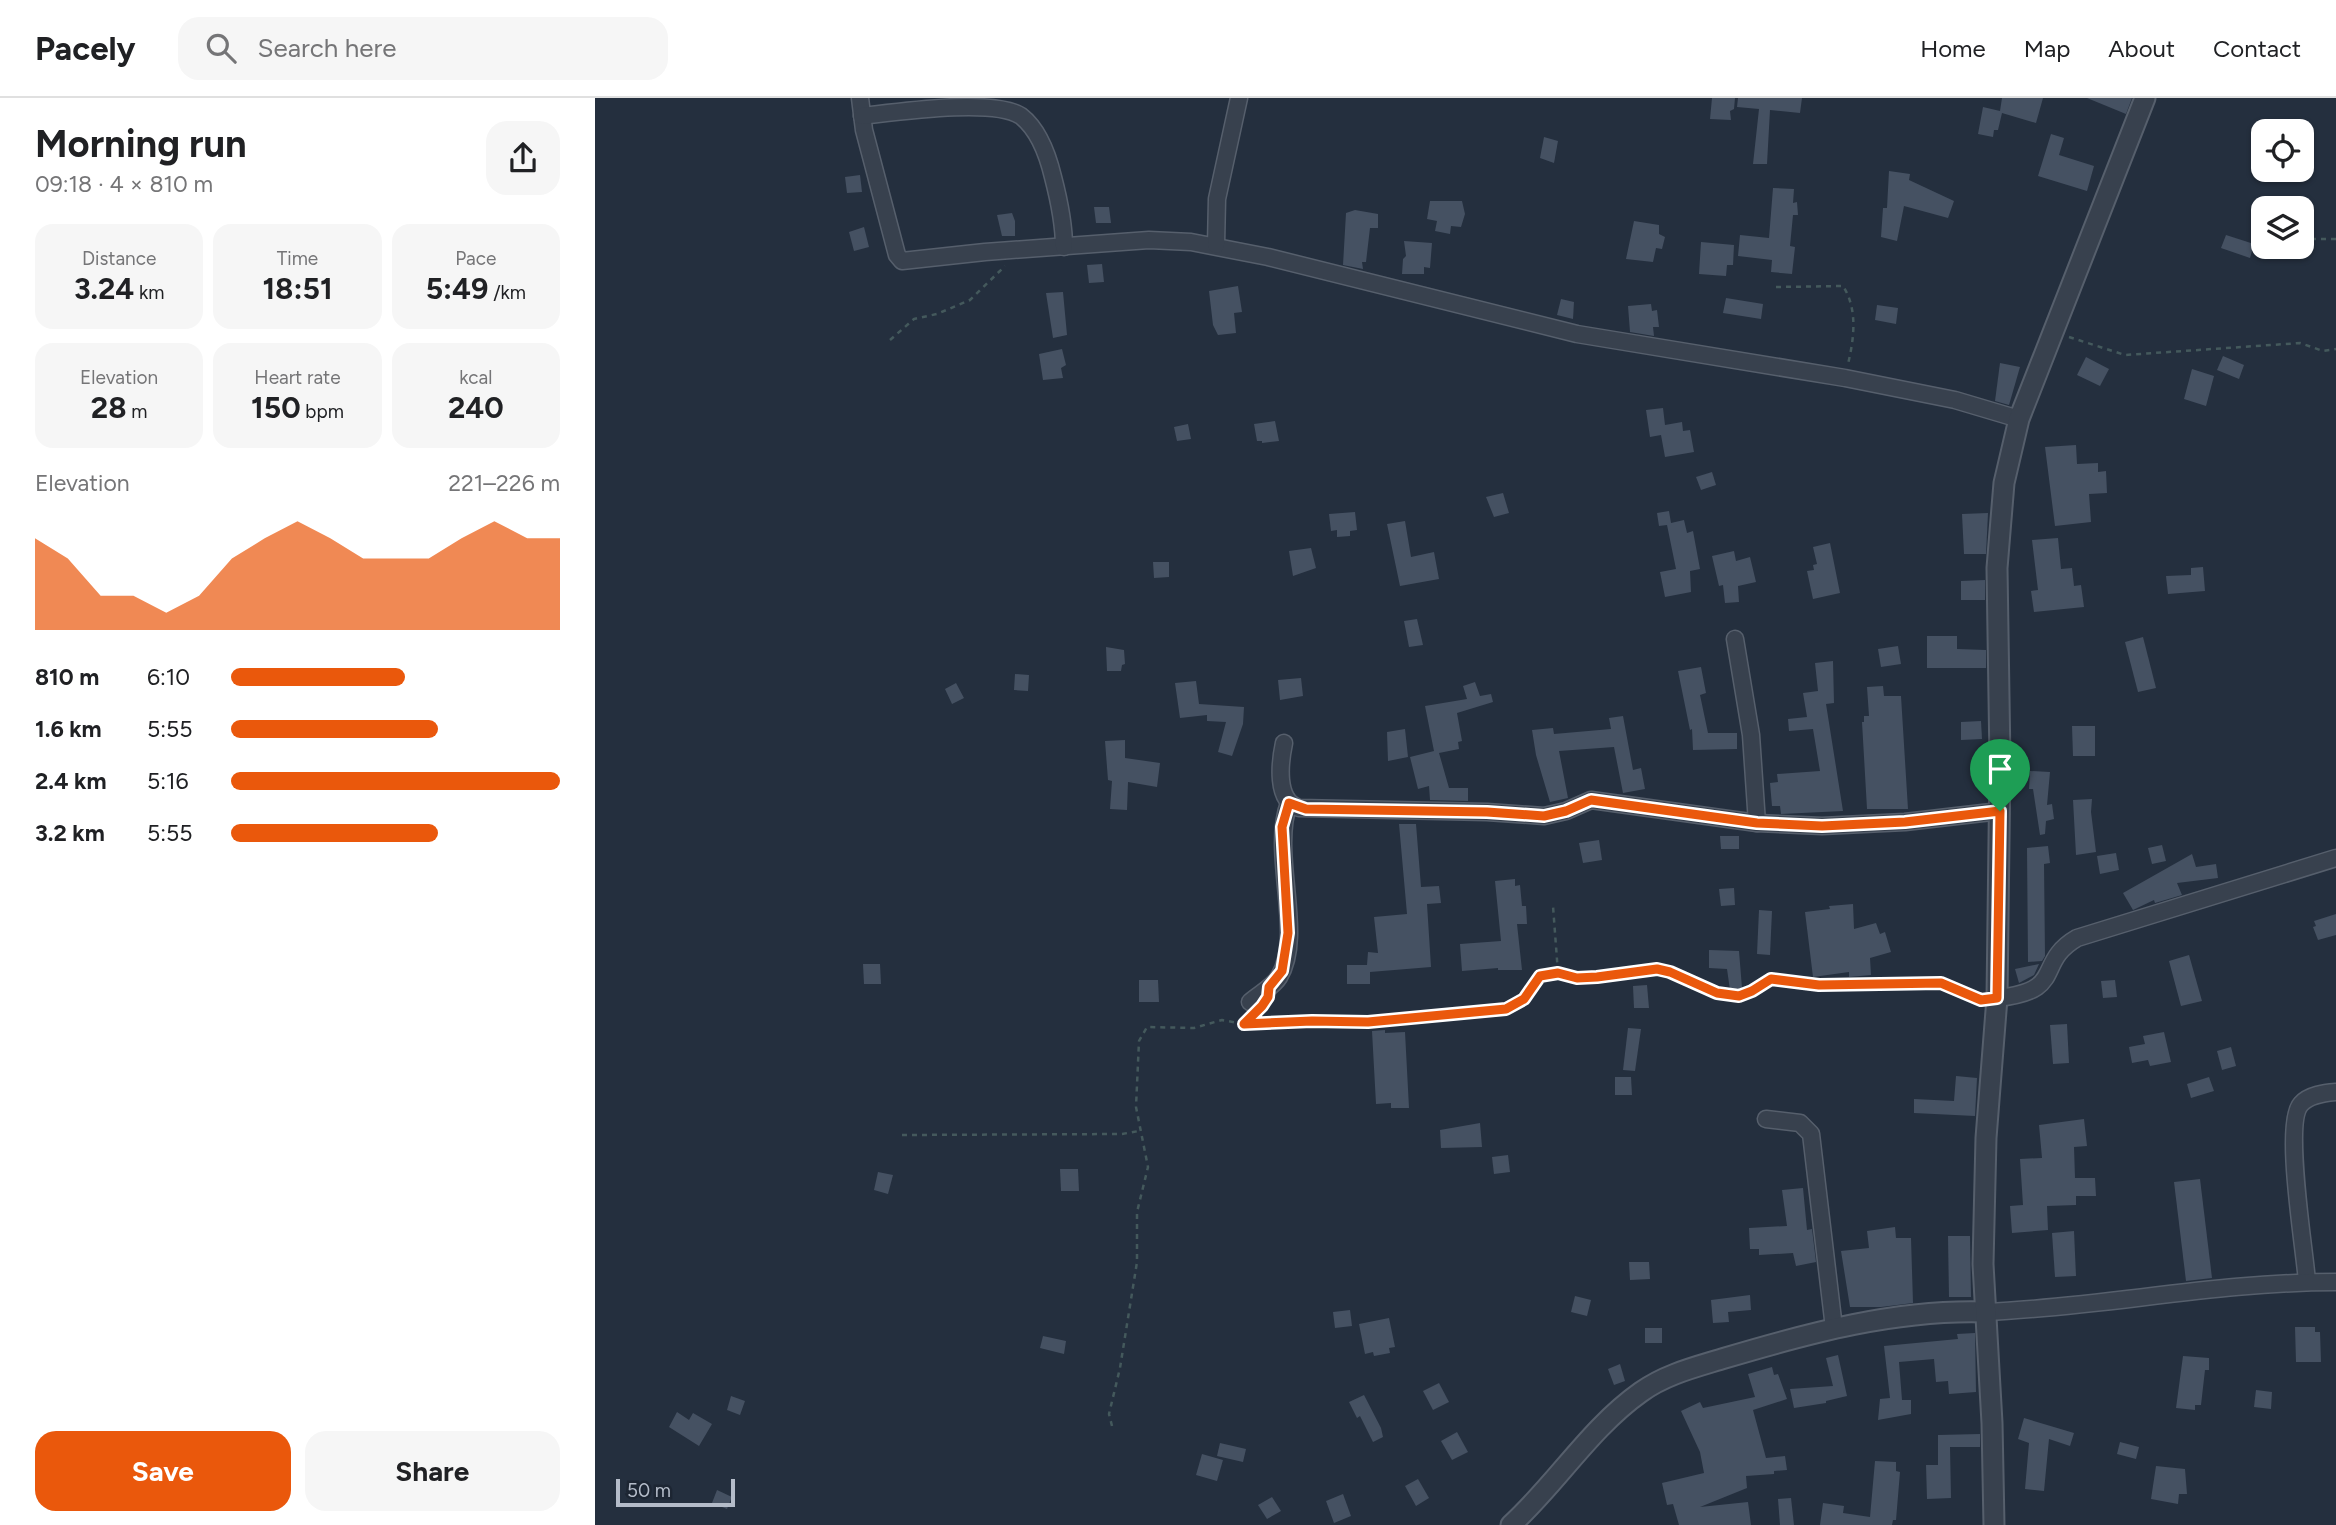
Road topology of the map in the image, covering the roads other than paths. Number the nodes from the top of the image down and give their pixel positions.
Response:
1 (860, 98) edge
2 (1239, 98) edge
3 (2145, 98) edge
4 (862, 116) junction
5 (1216, 246) junction
6 (1064, 247) junction
7 (2019, 419) junction
8 (1735, 639) dead end
9 (1284, 743) dead end
10 (1289, 803) junction
11 (2000, 811) junction
12 (1757, 823) junction
13 (2336, 858) edge
14 (1997, 998) junction
15 (1251, 1008) road end
16 (2336, 1092) edge
17 (1766, 1119) dead end
18 (2307, 1282) junction
19 (2336, 1282) edge
20 (1986, 1312) junction
21 (1835, 1328) junction
22 (1511, 1525) edge
23 (1994, 1525) edge

1 - 4 street
2 - 5 street
3 - 7 street
4 - 6 street
4 - 6 street
5 - 6 street
5 - 7 street
7 - 11 street
8 - 12 street
9 - 10 street
10 - 12 street
10 - 15 street
11 - 12 street
11 - 14 street
13 - 14 street
14 - 20 street
16 - 18 street
17 - 21 street
18 - 19 street
18 - 20 street
20 - 21 street
20 - 23 street
21 - 22 street

